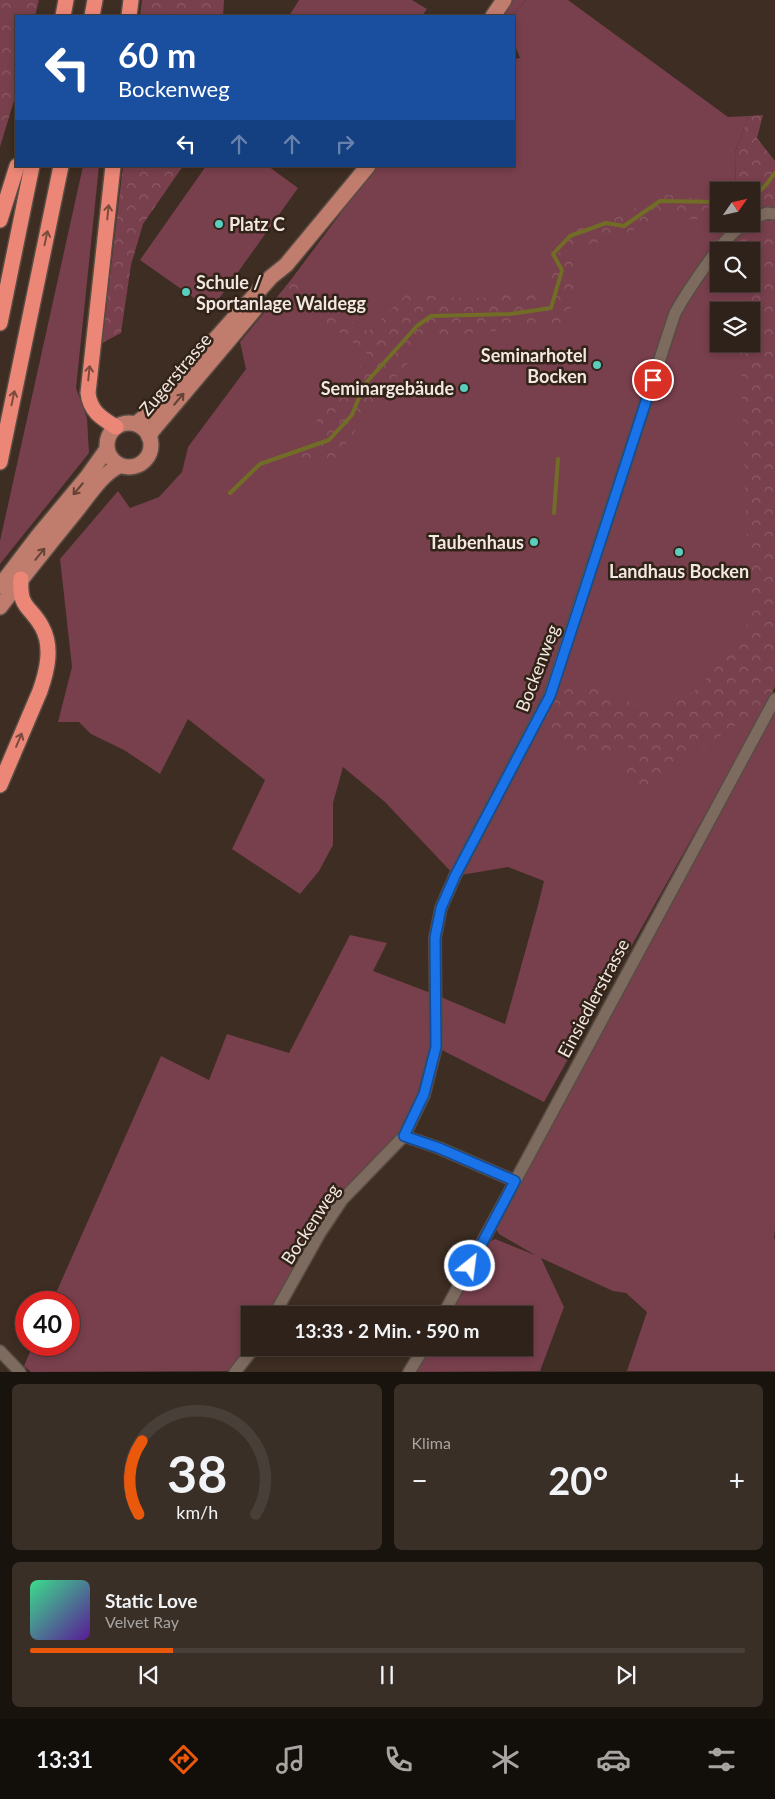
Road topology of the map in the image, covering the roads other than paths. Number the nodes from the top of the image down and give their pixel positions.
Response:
1 (66, 0) edge
2 (96, 0) edge
3 (131, 0) edge
4 (504, 0) edge
5 (63, 15) edge
6 (92, 15) edge
7 (129, 15) edge
8 (494, 15) edge
9 (17, 167) edge
10 (32, 167) edge
11 (61, 167) edge
12 (113, 167) edge
13 (367, 167) edge
14 (775, 214) edge
15 (760, 216) edge
16 (0, 220) edge
17 (734, 232) edge
18 (286, 265) junction
19 (0, 322) edge
20 (136, 424) junction
21 (116, 427) junction
22 (149, 437) junction
23 (107, 449) junction
24 (0, 462) edge
25 (119, 466) junction
26 (21, 579) junction
27 (0, 586) edge
28 (0, 607) edge
29 (775, 699) edge
30 (0, 785) edge
31 (404, 1136) junction
32 (515, 1181) junction
33 (279, 1306) edge
34 (448, 1306) edge
35 (0, 1351) edge
36 (248, 1356) edge
37 (419, 1356) edge
38 (20, 1372) edge
39 (236, 1372) edge
40 (409, 1372) edge

1 - 5 highway
2 - 6 highway
3 - 7 highway
4 - 8 main road
9 - 16 highway
10 - 19 highway
24 -> 11 highway
21 -> 12 highway
13 - 18 main road, Zugerstrasse
14 - 15 street
17 - 31 street, Bockenweg
18 - 20 main road, Zugerstrasse
22 -> 18 main road, Zugerstrasse
20 - 21 main road, Zugerstrasse
20 - 22 main road, Zugerstrasse
21 - 23 main road
22 - 25 main road, Zugerstrasse
23 - 25 main road
23 -> 27 main road
26 -> 25 main road
26 - 28 main road
30 -> 26 highway
29 - 32 street, Einsiedlerstrasse
31 - 32 street
31 - 33 street, Bockenweg
32 - 34 street, Einsiedlerstrasse
35 - 38 street
36 - 39 street
37 - 40 street

